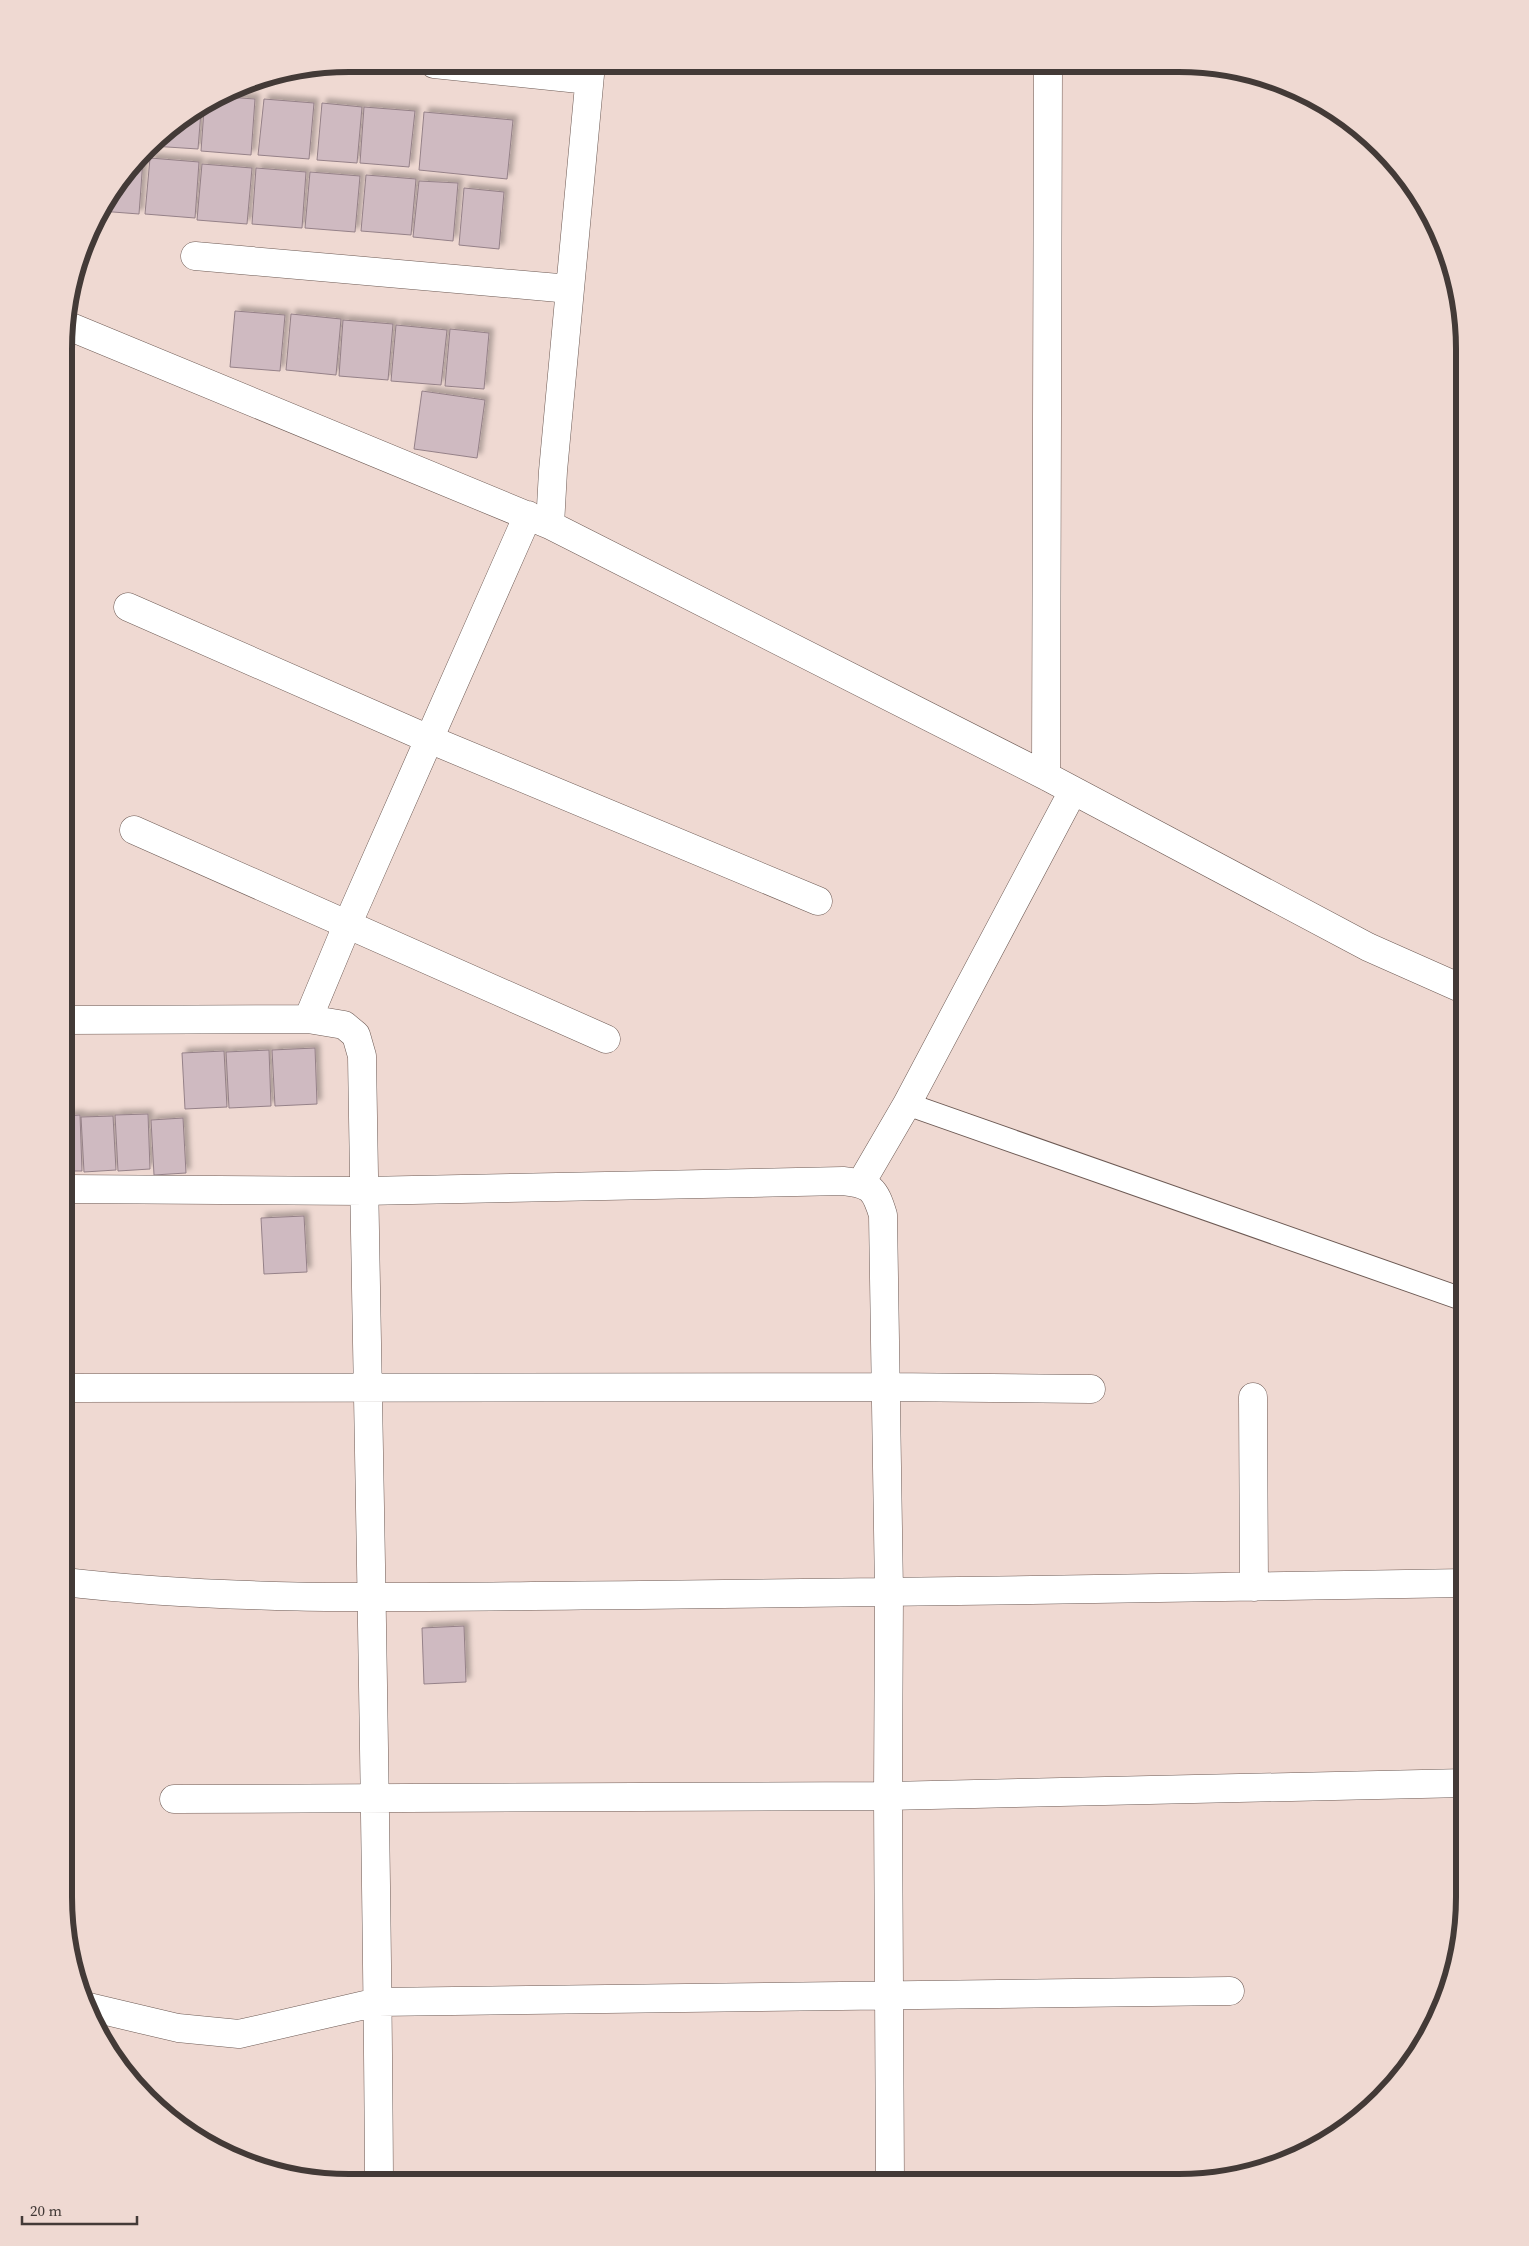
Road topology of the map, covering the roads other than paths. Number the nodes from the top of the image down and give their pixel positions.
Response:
1 (590, 73) edge
2 (1048, 73) edge
3 (195, 256) dead end
4 (570, 289) junction
5 (73, 328) edge
6 (539, 520) junction
7 (128, 607) dead end
8 (430, 739) junction
9 (1046, 776) junction
10 (1073, 791) junction
11 (134, 830) dead end
12 (818, 901) dead end
13 (348, 923) junction
14 (1456, 986) edge
15 (308, 1019) junction
16 (73, 1020) edge
17 (606, 1039) dead end
18 (907, 1104) junction
19 (861, 1183) junction
20 (73, 1189) edge
21 (364, 1192) junction
22 (1456, 1297) edge
23 (368, 1387) junction
24 (886, 1387) junction
25 (73, 1388) edge
26 (1091, 1389) dead end
27 (1253, 1397) dead end
28 (73, 1583) edge
29 (1456, 1583) edge
30 (1254, 1587) junction
31 (889, 1592) junction
32 (370, 1597) junction
33 (1456, 1783) edge
34 (888, 1796) junction
35 (376, 1798) junction
36 (174, 1799) dead end
37 (1230, 1991) dead end
38 (889, 1996) junction
39 (378, 2002) junction
40 (96, 2008) edge
41 (379, 2174) edge
42 (890, 2174) edge

1 - 4 street
2 - 9 street
3 - 4 street
4 - 6 street
5 - 6 street
6 - 8 street
6 - 9 street
7 - 8 street
8 - 12 street
8 - 13 street
9 - 10 street
10 - 14 street
10 - 18 street
11 - 13 street
13 - 15 street
13 - 17 street
15 - 16 street
15 - 21 street
18 - 19 street
18 - 22 lane
19 - 21 street
19 - 24 street
20 - 21 street
21 - 23 street
23 - 24 street
23 - 25 street
23 - 32 street
24 - 26 street
24 - 31 street
27 - 30 street
28 - 32 street
29 - 30 street
30 - 31 street
31 - 32 street
31 - 34 street
32 - 35 street
33 - 34 street
34 - 35 street
34 - 38 street
35 - 36 street
35 - 39 street
37 - 38 street
38 - 39 street
38 - 42 street
39 - 40 street
39 - 41 street

